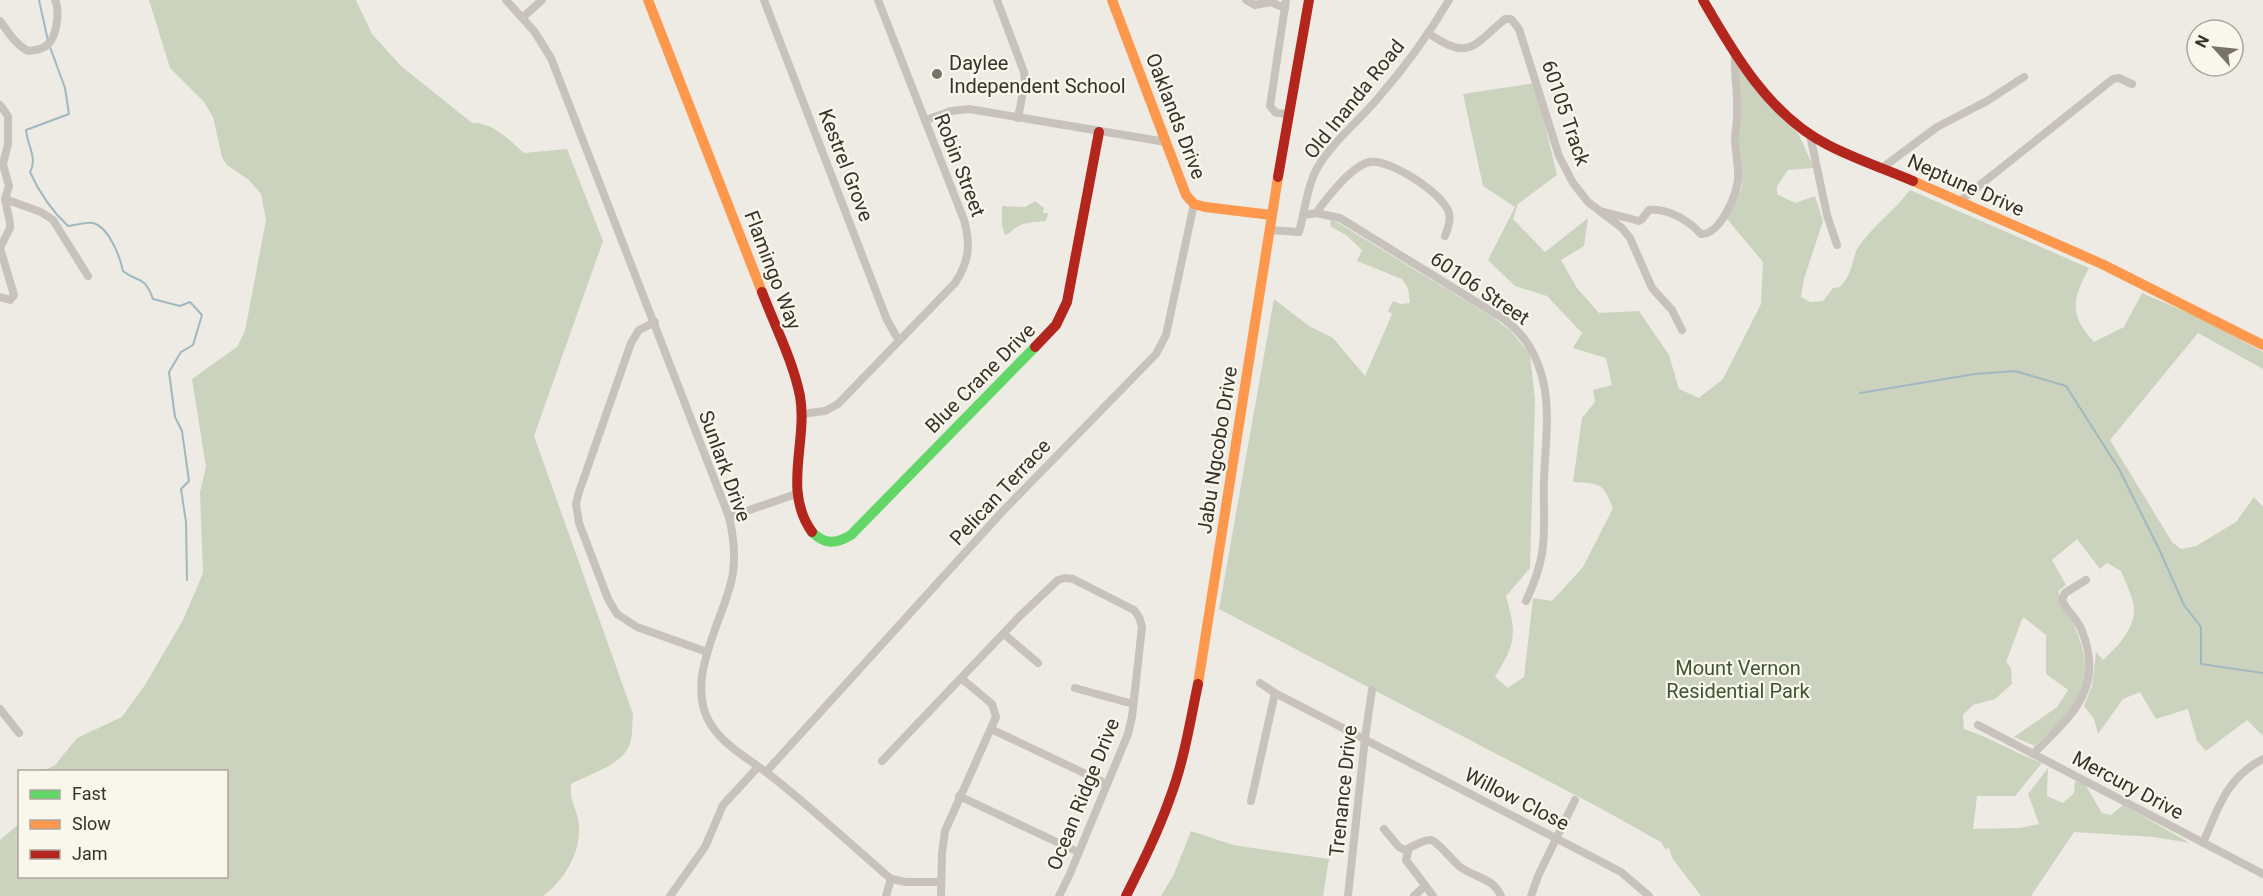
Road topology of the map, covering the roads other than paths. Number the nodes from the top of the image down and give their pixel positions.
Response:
1 (55, 0) edge
2 (506, 0) edge
3 (542, 0) edge
4 (648, 0) edge
5 (764, 0) edge
6 (878, 0) edge
7 (997, 0) edge
8 (1112, 0) edge
9 (1246, 0) edge
10 (1309, 0) edge
11 (1449, 0) edge
12 (1703, 0) edge
13 (1285, 4) edge
14 (524, 17) junction
15 (0, 21) edge
16 (1428, 33) junction
17 (1735, 53) junction
18 (2024, 77) dead end
19 (2132, 84) dead end
20 (0, 105) edge
21 (1289, 114) junction
22 (1018, 118) junction
23 (926, 120) junction
24 (1099, 132) junction
25 (1810, 135) junction
26 (1166, 142) junction
27 (1882, 168) junction
28 (5, 199) junction
29 (1960, 201) junction
30 (1194, 204) junction
31 (1600, 211) junction
32 (1316, 213) junction
33 (1270, 215) junction
34 (1304, 215) junction
35 (1269, 230) junction
36 (1445, 236) dead end
37 (1837, 245) dead end
38 (1, 257) edge
39 (88, 276) dead end
40 (0, 297) edge
41 (655, 322) junction
42 (1682, 330) dead end
43 (899, 341) junction
44 (2263, 345) edge
45 (801, 414) junction
46 (796, 494) junction
47 (729, 517) junction
48 (2086, 580) dead end
49 (1526, 601) dead end
50 (1004, 634) junction
51 (707, 652) junction
52 (1038, 663) dead end
53 (961, 678) junction
54 (1260, 683) dead end
55 (1075, 688) dead end
56 (1372, 690) dead end
57 (1275, 693) junction
58 (1133, 704) junction
59 (0, 709) edge
60 (1978, 726) dead end
61 (991, 729) junction
62 (19, 734) dead end
63 (1365, 738) junction
64 (2033, 754) junction
65 (2263, 759) edge
66 (882, 760) dead end
67 (758, 767) junction
68 (766, 772) junction
69 (1107, 784) junction
70 (959, 796) junction
71 (1575, 800) dead end
72 (1251, 801) dead end
73 (1384, 829) dead end
74 (1557, 838) junction
75 (2203, 843) junction
76 (1407, 851) junction
77 (1078, 852) junction
78 (2263, 874) edge
79 (891, 879) junction
80 (941, 882) junction
81 (1425, 886) junction
82 (670, 896) edge
83 (886, 896) edge
84 (941, 896) edge
85 (1059, 896) edge
86 (1126, 896) edge
87 (1348, 896) edge
88 (1414, 896) edge
89 (1433, 896) edge
90 (1501, 896) edge
91 (1531, 896) edge
92 (1648, 896) edge

1 - 15 street
2 - 14 street, Sunlark Drive
3 - 14 street
4 - 45 street, Flamingo Way
5 - 43 street, Kestrel Grove
6 - 23 street, Robin Street
7 - 22 street
8 - 26 street, Oaklands Drive
9 - 13 street
10 - 21 street, Jabu Ngcobo Drive
11 - 16 street, Old Inanda Road
12 - 17 street, Neptune Drive
13 - 21 street
14 - 41 street, Sunlark Drive
16 - 31 street, 60105 Track
16 - 34 street, Old Inanda Road
17 - 25 street, Neptune Drive
17 - 31 street
18 - 27 street
19 - 29 street
20 - 28 street
21 - 33 street, Jabu Ngcobo Drive
22 - 23 street
22 - 24 street
23 - 43 street, Robin Street
24 - 26 street
24 - 46 street, Blue Crane Drive
25 - 27 street, Neptune Drive
25 - 37 street
26 - 30 street, Oaklands Drive
27 - 29 street, Neptune Drive
28 - 38 street
28 - 39 street
29 - 44 street, Neptune Drive
30 - 33 street, Oaklands Drive
30 - 68 street, Pelican Terrace
31 - 42 street, 60105 Track
32 - 34 street, 60106 Street
32 - 36 street
32 - 49 street, 60106 Street
33 - 35 street, Jabu Ngcobo Drive
34 - 35 street
35 - 86 street, Jabu Ngcobo Drive
38 - 40 street
41 - 47 street, Sunlark Drive
41 - 51 street
43 - 45 street, Robin Street
45 - 46 street, Flamingo Way
46 - 47 street
47 - 51 street, Sunlark Drive
48 - 64 street
50 - 52 street
50 - 53 street, Ocean Ridge Drive
50 - 58 street, Ocean Ridge Drive
51 - 67 street, Sunlark Drive
53 - 61 street
53 - 66 street, Ocean Ridge Drive
54 - 57 street, Willow Close
55 - 58 street, Ocean Ridge Drive
56 - 63 street, Trenance Drive
57 - 63 street, Willow Close
57 - 72 street
58 - 69 street, Ocean Ridge Drive
59 - 62 street
60 - 64 street, Mercury Drive
61 - 69 street
61 - 70 street
63 - 74 street, Willow Close
63 - 87 street, Trenance Drive
64 - 75 street, Mercury Drive
65 - 75 street
67 - 68 street, Sunlark Drive
67 - 82 street
68 - 79 street, Sunlark Drive
69 - 77 street, Ocean Ridge Drive
70 - 77 street
70 - 80 street
71 - 74 street
73 - 76 street
74 - 91 street
74 - 92 street, Willow Close
75 - 78 street, Mercury Drive
76 - 81 street
76 - 90 street
77 - 85 street, Ocean Ridge Drive
79 - 80 street
79 - 83 street
80 - 84 street
81 - 88 street
81 - 89 street

